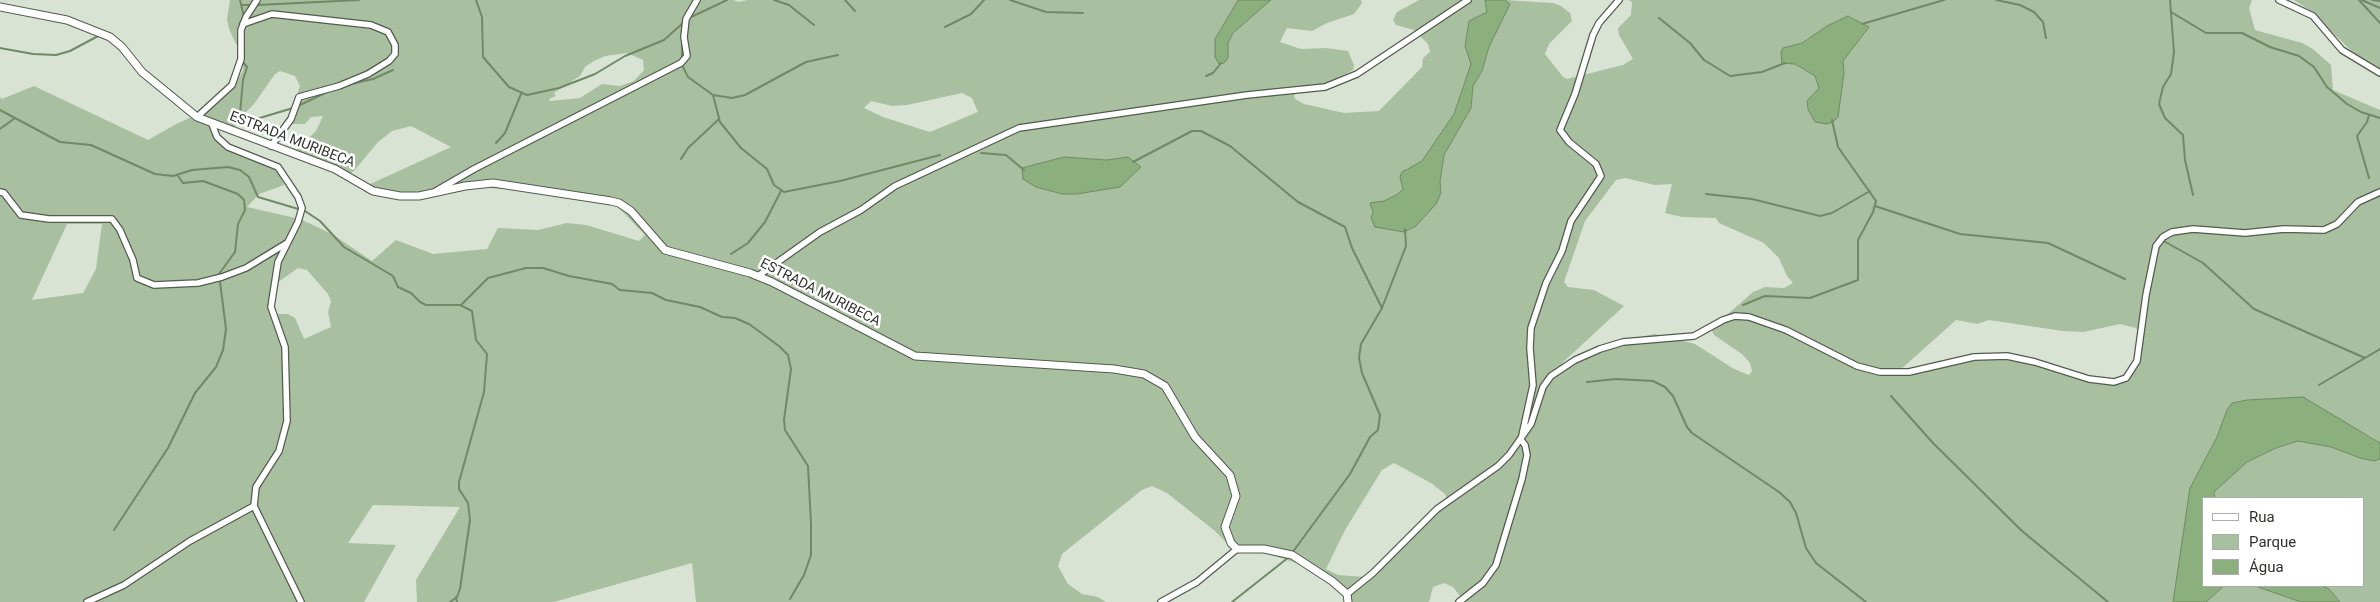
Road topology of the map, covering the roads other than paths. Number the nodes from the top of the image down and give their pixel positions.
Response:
1 (257, 0) edge
2 (697, 0) edge
3 (1468, 0) edge
4 (1619, 0) edge
5 (2279, 0) edge
6 (0, 6) edge
7 (243, 24) junction
8 (2380, 73) edge
9 (197, 117) junction
10 (212, 124) junction
11 (270, 146) junction
12 (0, 192) edge
13 (2380, 192) edge
14 (430, 195) junction
15 (287, 244) junction
16 (758, 276) junction
17 (1521, 440) junction
18 (254, 506) junction
19 (1237, 549) junction
20 (1347, 598) edge
21 (87, 602) edge
22 (301, 602) edge
23 (1161, 602) edge
24 (1459, 602) edge

1 - 7 street
2 - 14 street
3 - 16 street
4 - 17 street
5 - 8 street
6 - 9 street, ESTRADA MURIBECA
7 - 9 street
7 - 11 street
9 - 10 street, ESTRADA MURIBECA
10 - 11 street, ESTRADA MURIBECA
10 - 15 street
11 - 14 street, ESTRADA MURIBECA
12 - 15 street
13 - 17 street
14 - 16 street, ESTRADA MURIBECA
15 - 18 street
16 - 19 street, ESTRADA MURIBECA
17 - 20 street
17 - 24 street
18 - 21 street
18 - 22 street
19 - 20 street
19 - 23 street

